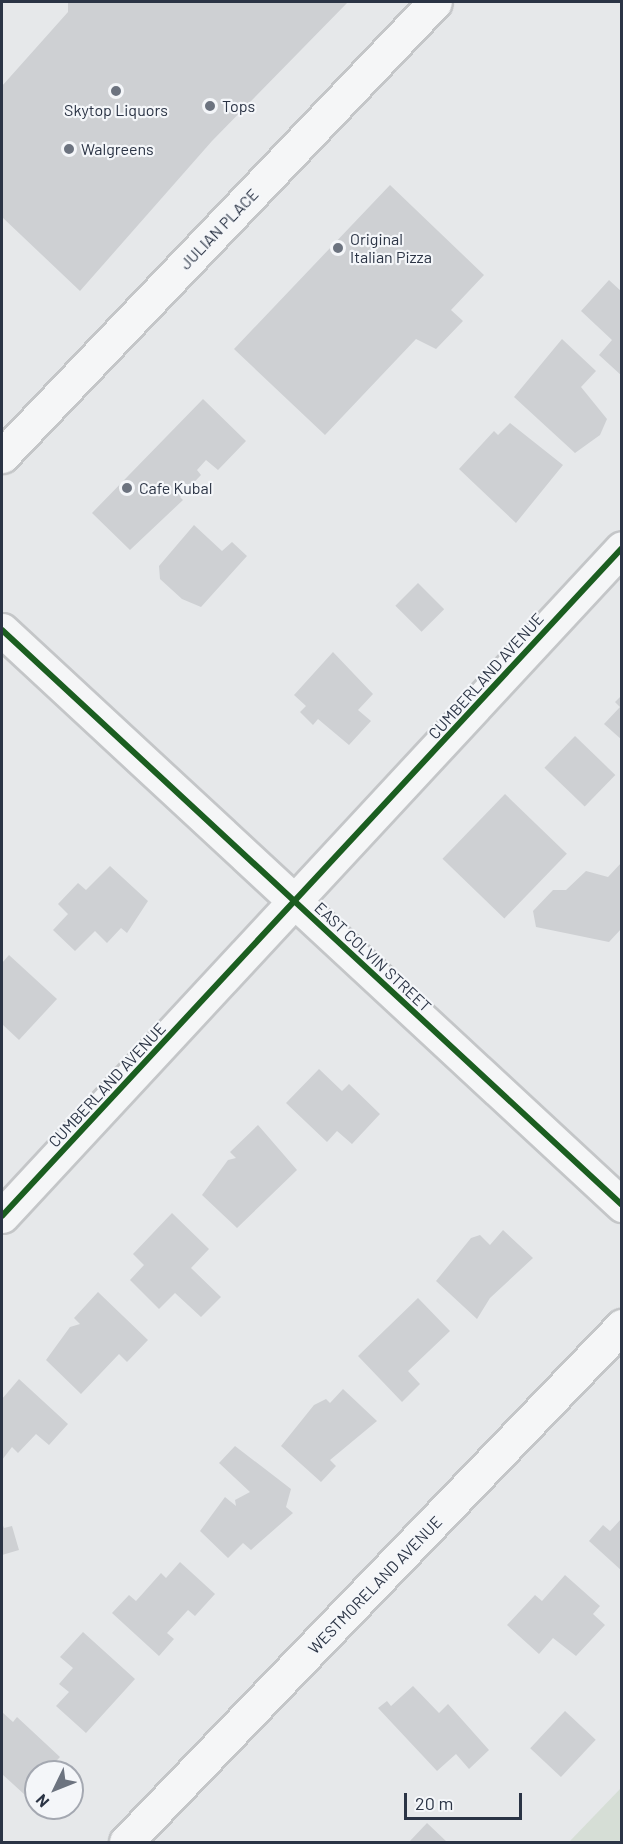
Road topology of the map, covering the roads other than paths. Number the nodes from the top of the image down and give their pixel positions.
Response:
1 (435, 2) edge
2 (2, 456) edge
3 (621, 548) edge
4 (2, 630) edge
5 (297, 904) junction
6 (621, 1205) edge
7 (2, 1216) edge
8 (621, 1326) edge
9 (126, 1842) edge

1 - 2 street, JULIAN PLACE
3 - 5 street, CUMBERLAND AVENUE
4 - 5 street, EAST COLVIN STREET
5 - 6 street, EAST COLVIN STREET
5 - 7 street, CUMBERLAND AVENUE
8 - 9 street, WESTMORELAND AVENUE

